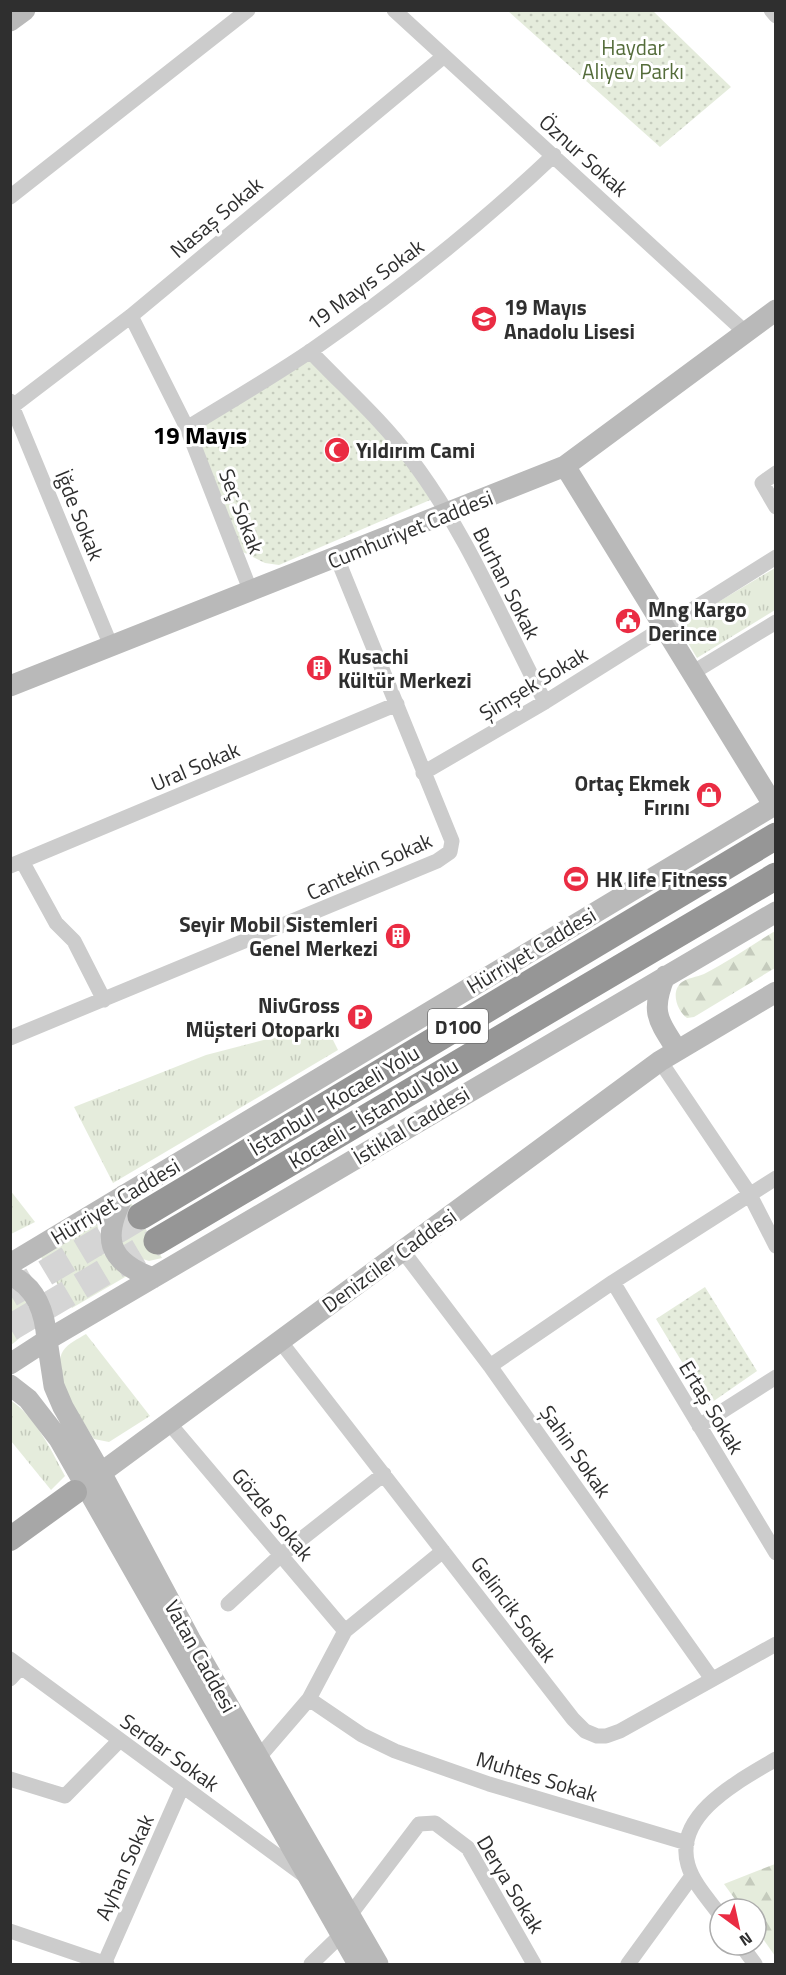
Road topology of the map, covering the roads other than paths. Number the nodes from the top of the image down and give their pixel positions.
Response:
1 (26, 10) edge
2 (248, 10) edge
3 (394, 10) edge
4 (771, 10) edge
5 (776, 16) edge
6 (10, 21) edge
7 (443, 57) junction
8 (554, 155) junction
9 (10, 197) edge
10 (776, 310) edge
11 (130, 316) junction
12 (745, 332) junction
13 (310, 351) junction
14 (12, 403) edge
15 (187, 428) junction
16 (565, 466) junction
17 (776, 473) edge
18 (776, 507) edge
19 (448, 514) junction
20 (776, 557) edge
21 (337, 558) junction
22 (251, 592) junction
23 (776, 622) edge
24 (663, 626) junction
25 (111, 646) junction
26 (692, 673) junction
27 (10, 686) edge
28 (545, 702) junction
29 (397, 704) junction
30 (423, 773) junction
31 (775, 805) edge
32 (776, 836) edge
33 (16, 863) edge
34 (776, 876) edge
35 (776, 912) edge
36 (665, 976) junction
37 (776, 992) edge
38 (104, 1000) junction
39 (618, 1004) junction
40 (657, 1019) junction
41 (10, 1038) edge
42 (668, 1055) junction
43 (776, 1178) edge
44 (748, 1193) junction
45 (124, 1195) junction
46 (141, 1216) tunnel mouth
47 (776, 1223) edge
48 (156, 1240) tunnel mouth
49 (776, 1246) edge
50 (402, 1250) junction
51 (10, 1264) edge
52 (10, 1275) edge
53 (153, 1278) junction
54 (613, 1282) junction
55 (47, 1340) junction
56 (280, 1341) junction
57 (10, 1364) edge
58 (490, 1366) junction
59 (776, 1377) edge
60 (10, 1385) edge
61 (169, 1423) junction
62 (699, 1426) junction
63 (384, 1474) junction
64 (87, 1483) junction
65 (10, 1539) edge
66 (443, 1551) junction
67 (776, 1553) edge
68 (281, 1556) junction
69 (228, 1604) dead end
70 (345, 1631) junction
71 (776, 1644) edge
72 (14, 1668) edge
73 (712, 1679) junction
74 (309, 1699) junction
75 (119, 1741) junction
76 (259, 1757) junction
77 (776, 1759) edge
78 (10, 1779) edge
79 (182, 1786) junction
80 (687, 1844) junction
81 (306, 1876) junction
82 (692, 1876) junction
83 (708, 1898) edge
84 (350, 1915) junction
85 (10, 1931) edge
86 (341, 1935) junction
87 (106, 1964) edge
88 (311, 1965) edge
89 (358, 1965) edge
90 (378, 1965) edge
91 (534, 1965) edge
92 (627, 1965) edge

1 - 6 main road
2 - 9 street
3 - 7 street, Öznur Sokak
4 - 5 street
7 - 8 street, Öznur Sokak
7 - 11 street, Nasaş Sokak
8 - 12 street, Öznur Sokak
8 - 13 street, 19 Mayıs Sokak
10 - 12 main road, Cumhuriyet Caddesi
11 - 14 street, Nasaş Sokak
11 - 15 street, Seç Sokak
12 - 16 main road, Cumhuriyet Caddesi
13 - 15 street, 19 Mayıs Sokak
13 - 19 street, Burhan Sokak
14 - 25 street, İğde Sokak
15 - 22 street, Seç Sokak
16 - 19 main road, Cumhuriyet Caddesi
16 - 24 main road
17 - 18 street
19 - 21 main road, Cumhuriyet Caddesi
19 - 28 street, Burhan Sokak
20 - 24 street, Şimşek Sokak
21 - 22 main road, Cumhuriyet Caddesi
21 - 29 street, Cantekin Sokak
22 - 25 main road, Cumhuriyet Caddesi
23 - 26 street
24 - 26 main road
24 - 28 street, Şimşek Sokak
25 - 27 main road, Cumhuriyet Caddesi
26 - 31 main road
28 - 30 street, Şimşek Sokak
29 - 30 street, Cantekin Sokak
29 - 33 street, Ural Sokak
30 - 38 street, Cantekin Sokak
31 - 45 main road, Hürriyet Caddesi
32 - 46 highway, İstanbul - Kocaeli Yolu / D100
33 - 38 street
34 - 48 highway, Kocaeli - İstanbul Yolu / D100
35 - 36 main road, İstiklal Caddesi
36 - 39 main road, İstiklal Caddesi
36 - 40 main road
37 - 42 main road, Denizciler Caddesi
38 - 41 street, Cantekin Sokak
39 - 40 main road
39 - 53 main road, İstiklal Caddesi
40 - 42 main road
42 - 44 street
42 - 50 main road, Denizciler Caddesi
43 - 44 street
44 - 47 street
44 - 49 street
44 - 54 street
45 - 51 main road, Hürriyet Caddesi
45 - 53 main road
50 - 56 main road, Denizciler Caddesi
50 - 58 street, Şahin Sokak
52 - 55 main road, Vatan Caddesi
53 - 55 main road, İstiklal Caddesi
54 - 58 street
54 - 62 street, Ertaş Sokak
55 - 57 main road
55 - 64 main road, Vatan Caddesi
56 - 61 main road, Denizciler Caddesi
56 - 63 street, Gelincik Sokak
58 - 73 street, Şahin Sokak
59 - 62 street
60 - 64 main road, Vatan Caddesi
61 - 64 main road, Denizciler Caddesi
61 - 68 street, Gözde Sokak
62 - 67 street, Ertaş Sokak
63 - 66 street, Gelincik Sokak
63 - 68 street
64 - 65 main road, Denizciler Caddesi
64 - 76 main road, Vatan Caddesi
64 - 81 main road, Vatan Caddesi
66 - 70 street
66 - 73 street, Gelincik Sokak
68 - 69 street
68 - 70 street, Gözde Sokak
70 - 74 street
71 - 73 street, Gelincik Sokak
72 - 75 street, Serdar Sokak
74 - 76 street
74 - 80 street, Muhtes Sokak
75 - 78 street
75 - 79 street, Serdar Sokak
76 - 84 main road, Vatan Caddesi
77 - 80 street
79 - 81 street, Serdar Sokak
79 - 87 street, Ayhan Sokak
80 - 82 street
81 - 86 main road, Vatan Caddesi
82 - 83 street
82 - 92 street
84 - 90 main road, Vatan Caddesi
84 - 91 street, Derya Sokak
85 - 87 street
86 - 88 street
86 - 89 main road, Vatan Caddesi

